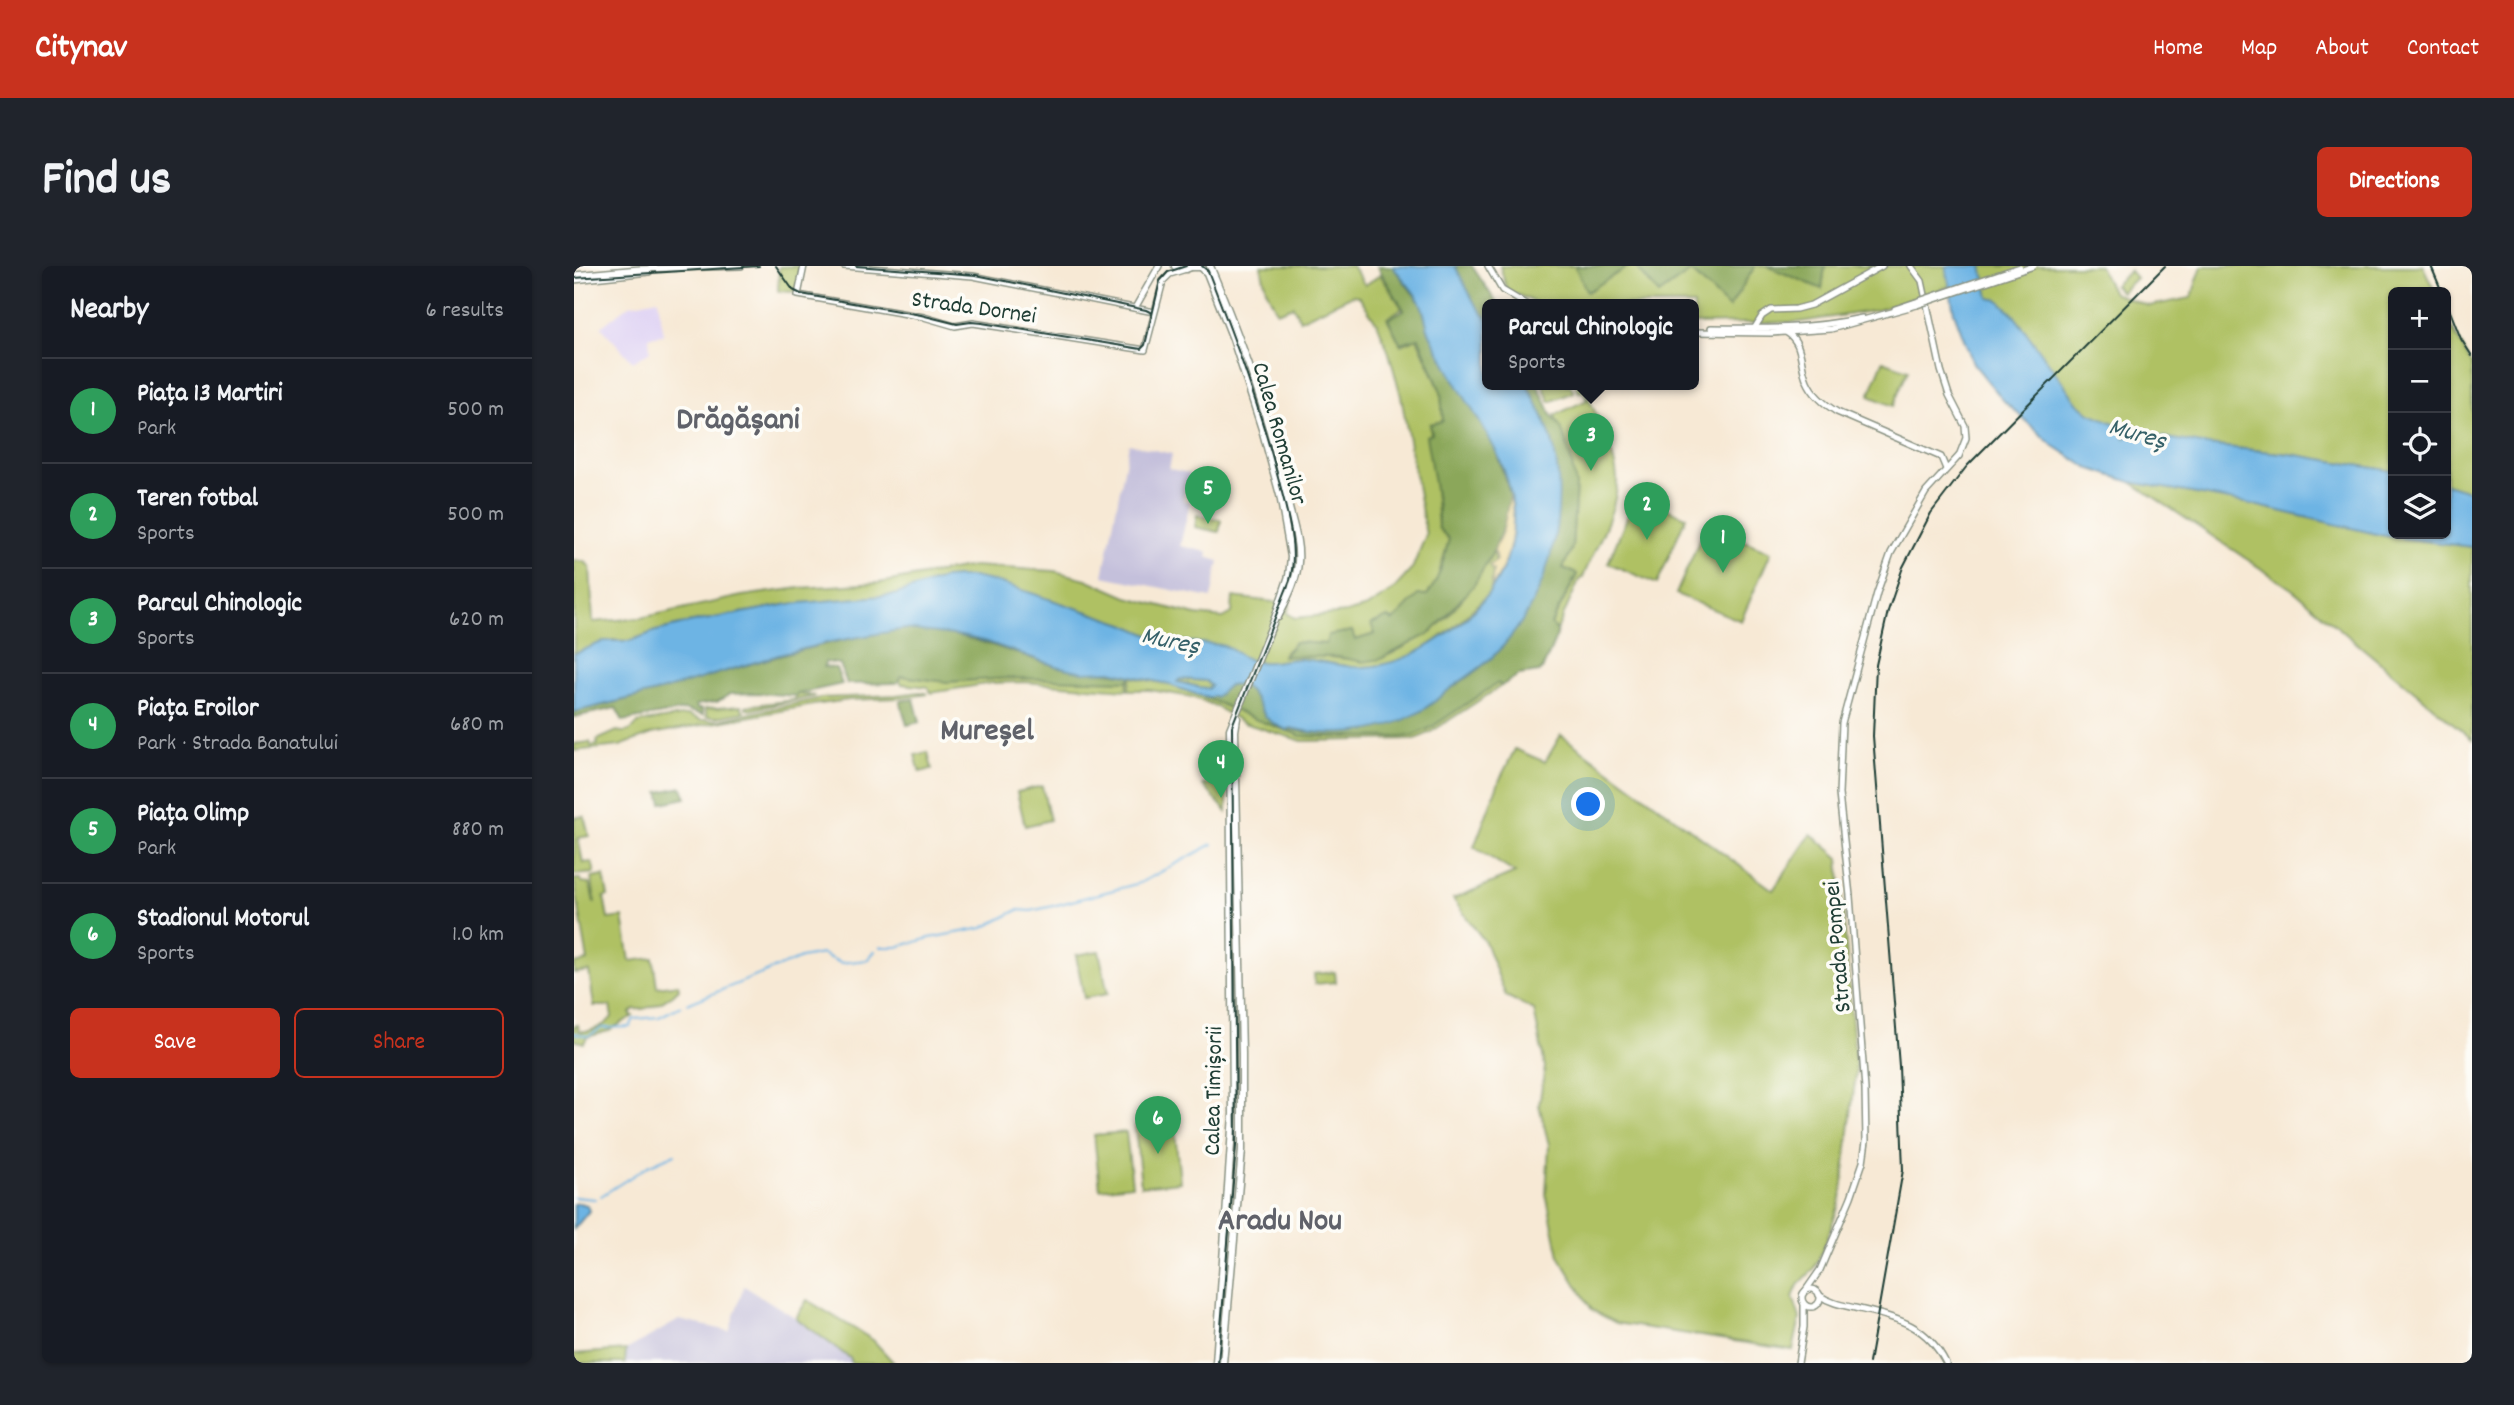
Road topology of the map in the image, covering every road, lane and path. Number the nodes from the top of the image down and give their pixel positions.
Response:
1 (741, 266) edge
2 (804, 266) edge
3 (844, 266) edge
4 (1159, 266) edge
5 (1175, 266) edge
6 (1210, 266) edge
7 (1488, 266) edge
8 (1882, 266) edge
9 (1911, 266) edge
10 (2023, 266) edge
11 (2034, 266) edge
12 (1192, 267) edge
13 (574, 277) edge
14 (1510, 296) junction
15 (1516, 299) edge
16 (1518, 299) edge
17 (1917, 303) junction
18 (1135, 308) junction
19 (1771, 310) junction
20 (1153, 312) junction
21 (1754, 329) junction
22 (1772, 329) junction
23 (1699, 330) edge
24 (1699, 330) edge
25 (1807, 331) junction
26 (1786, 332) junction
27 (1799, 348) junction
28 (1946, 469) junction
29 (1274, 623) junction
30 (1234, 822) junction
31 (1820, 1270) junction
32 (1806, 1290) junction
33 (1818, 1294) junction
34 (1804, 1304) junction
35 (1837, 1304) junction
36 (1815, 1305) junction
37 (1804, 1327) junction
38 (1216, 1363) edge
39 (1223, 1363) edge
40 (1798, 1363) edge
41 (1946, 1363) edge

1 - 13 main road
2 - 20 main road, Strada Dornei
3 - 18 main road
4 - 18 main road
5 - 12 main road
6 - 29 main road, Calea Romanilor
7 - 14 main road
8 - 19 main road
9 - 28 main road, Strada Pompei
10 - 17 main road, bridge
11 - 17 main road, bridge
12 - 20 main road
12 - 29 main road, Calea Romanilor
14 - 15 main road
14 - 16 main road
17 - 22 main road
17 - 25 main road
18 - 20 main road
19 - 21 main road
19 - 22 main road
21 - 22 main road
21 - 23 main road
24 - 26 main road
25 - 26 main road
25 - 27 main road
26 - 27 main road
27 - 28 main road
28 - 31 main road, Strada Pompei
29 - 30 main road
30 - 38 main road, Calea Timișorii
30 - 39 main road, Calea Timișorii
31 - 32 main road
31 - 33 main road
32 - 33 main road
32 - 34 main road
33 - 35 main road
33 - 36 main road
34 - 36 main road
34 - 37 main road
35 - 36 main road
35 - 41 main road
36 - 37 main road
37 - 40 main road

